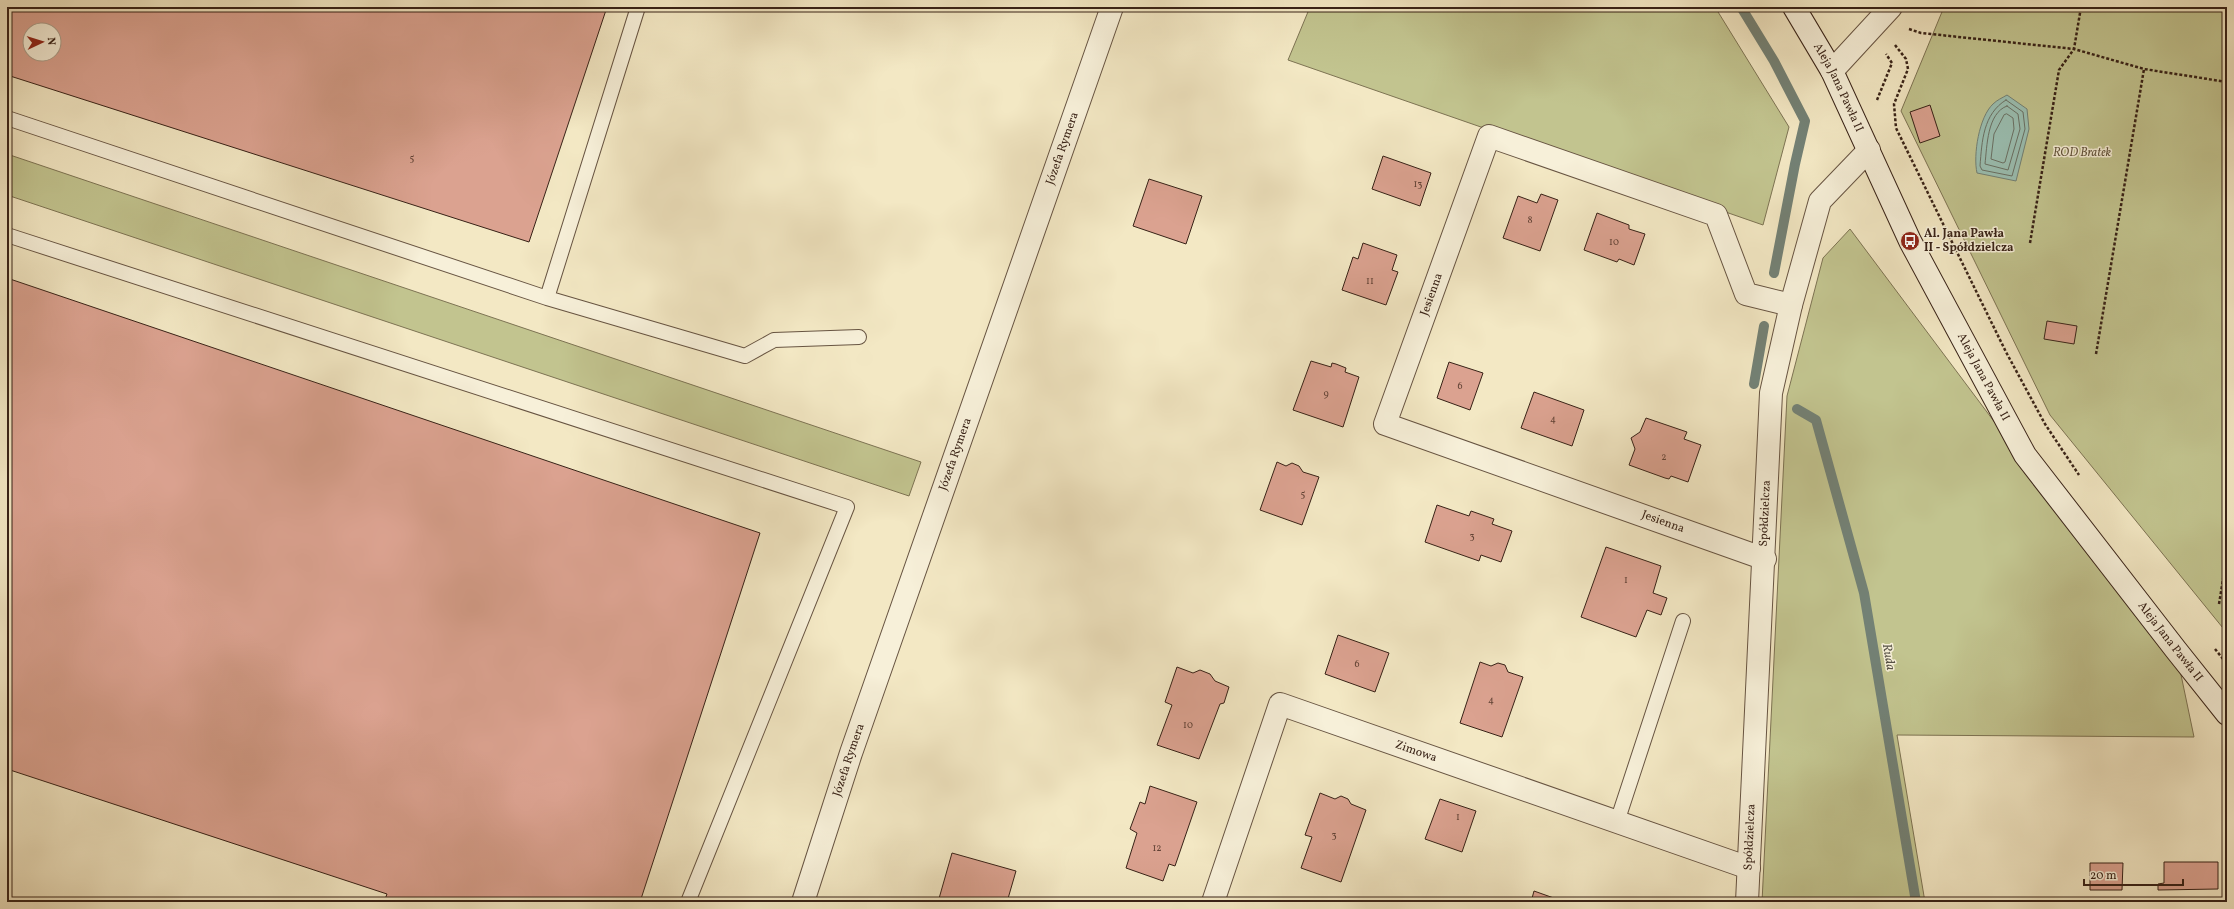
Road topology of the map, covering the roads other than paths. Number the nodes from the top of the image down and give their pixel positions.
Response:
1 (638, 7) edge
2 (1112, 7) edge
3 (1794, 7) edge
4 (1880, 19) edge
5 (1832, 72) junction
6 (7, 118) edge
7 (1869, 150) junction
8 (7, 235) edge
9 (547, 298) junction
10 (1791, 305) junction
11 (859, 337) dead end
12 (1765, 559) junction
13 (1683, 621) dead end
14 (2227, 714) edge
15 (1617, 822) junction
16 (1749, 868) junction
17 (688, 902) edge
18 (802, 902) edge
19 (1213, 902) edge
20 (1747, 902) edge

1 - 9 lane
2 - 18 street, Józefa Rymera
3 - 5 street, Aleja Jana Pawła II
4 - 5 street
5 - 7 street, Aleja Jana Pawła II
6 - 9 lane
7 - 10 street, Spółdzielcza
7 - 14 street, Aleja Jana Pawła II
8 - 17 lane
9 - 11 lane
10 - 12 street, Spółdzielcza
10 - 12 street, Jesienna
12 - 16 street, Spółdzielcza
13 - 15 lane
15 - 16 street, Zimowa
15 - 19 street, Zimowa
16 - 20 street, Spółdzielcza

